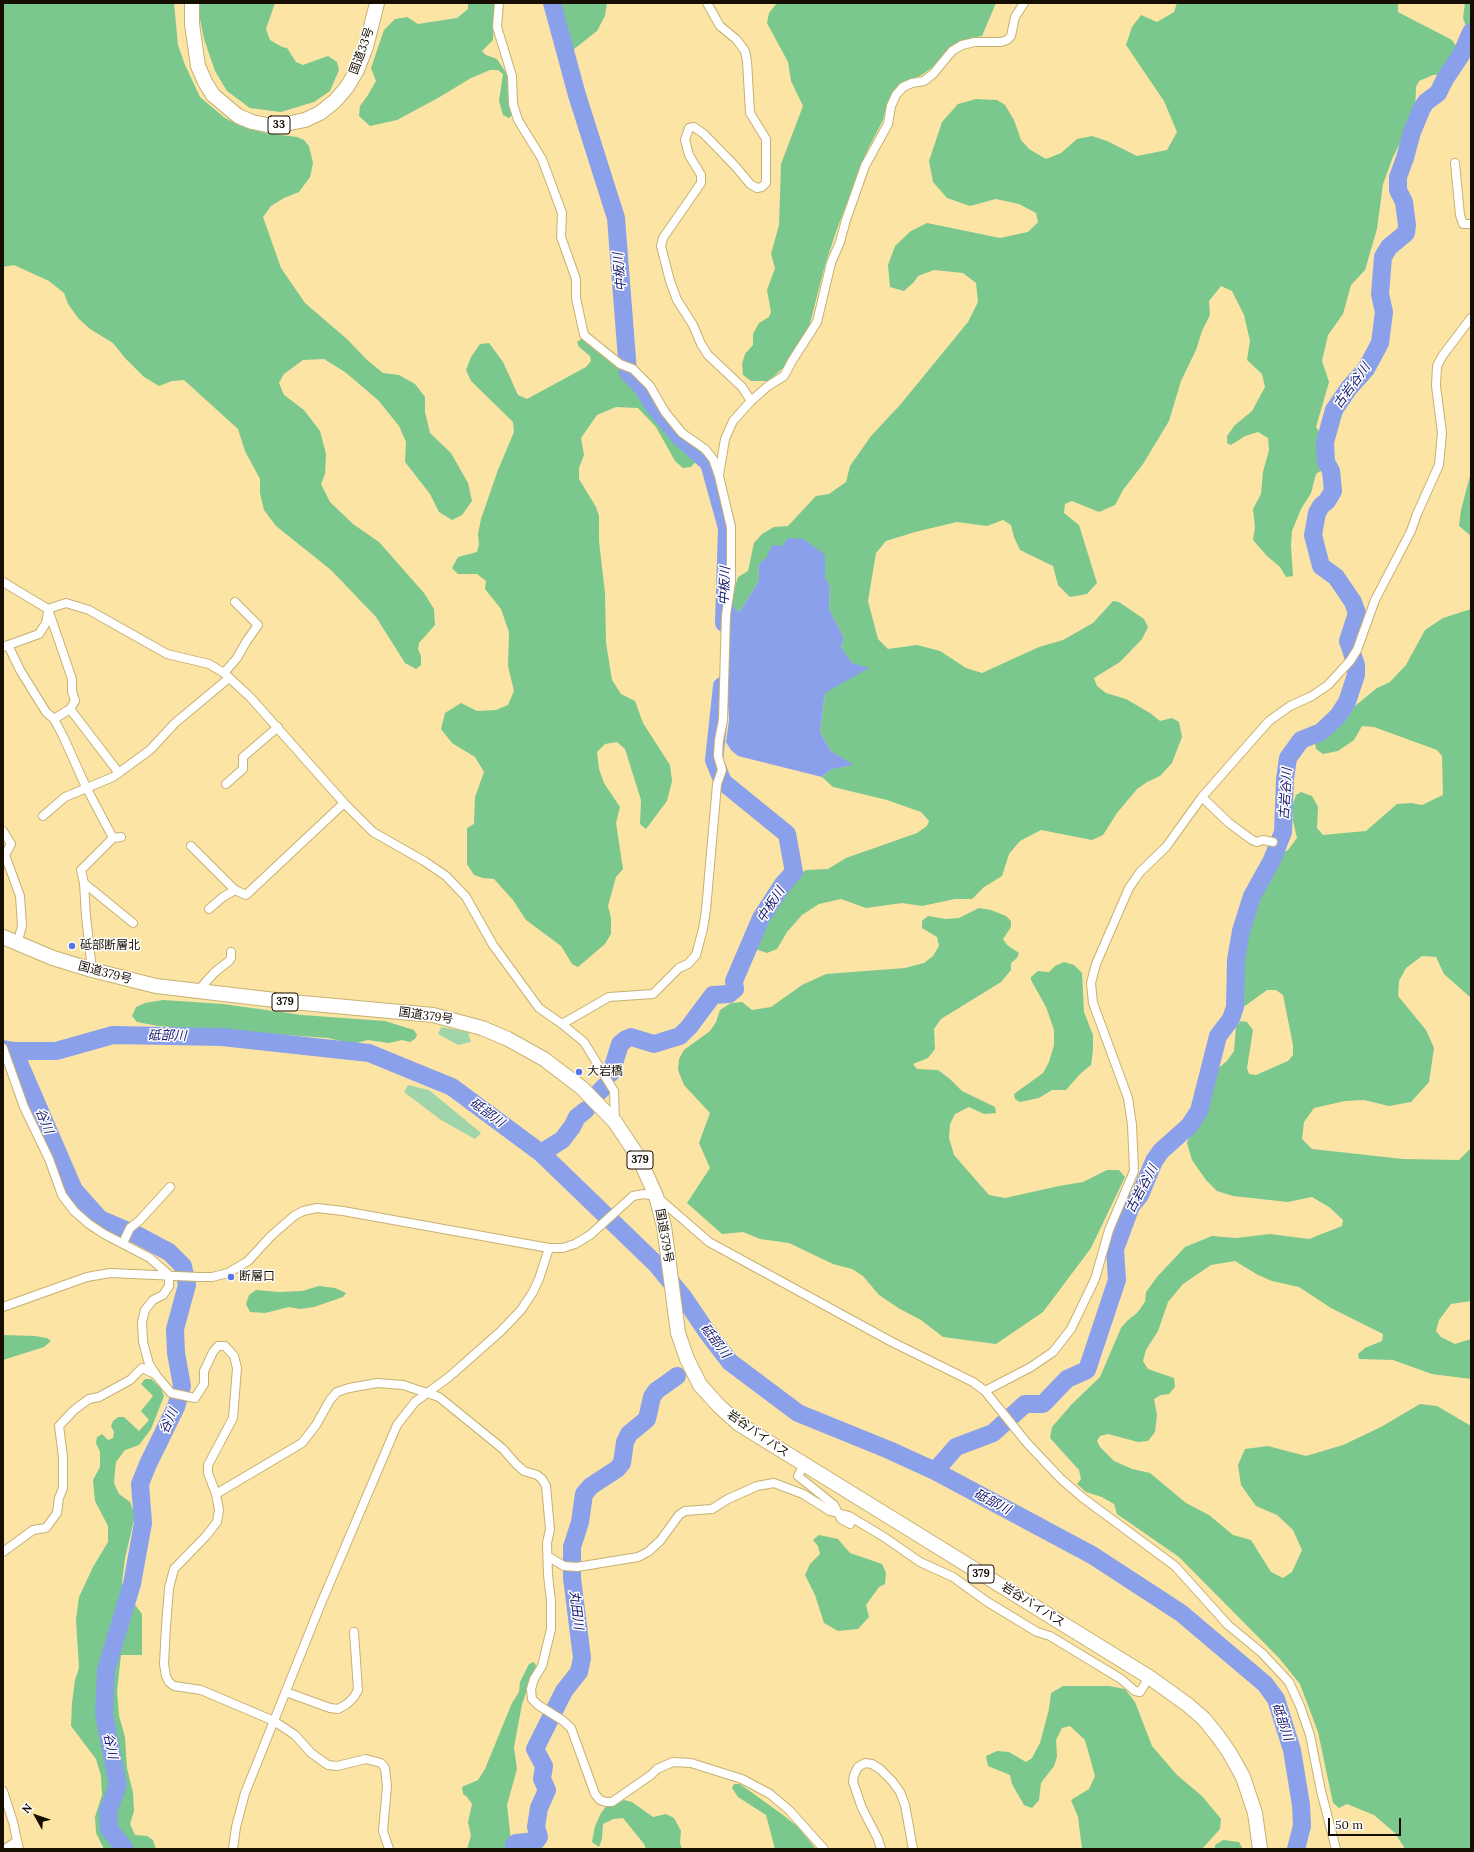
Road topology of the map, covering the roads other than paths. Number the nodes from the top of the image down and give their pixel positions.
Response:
1 (192, 3) edge
2 (377, 3) edge
3 (499, 3) edge
4 (708, 3) edge
5 (1024, 3) edge
6 (1455, 163) dead end
7 (1471, 224) edge
8 (1471, 318) edge
9 (751, 401) junction
10 (719, 476) junction
11 (3, 582) edge
12 (235, 602) dead end
13 (48, 609) junction
14 (6, 646) edge
15 (227, 675) junction
16 (70, 709) junction
17 (54, 719) junction
18 (278, 727) junction
19 (119, 772) junction
20 (226, 784) dead end
21 (86, 787) junction
22 (1202, 797) junction
23 (344, 803) junction
24 (43, 816) dead end
25 (3, 831) edge
26 (1273, 842) dead end
27 (191, 846) dead end
28 (84, 883) junction
29 (235, 890) junction
30 (209, 909) dead end
31 (133, 923) dead end
32 (3, 937) edge
33 (17, 944) junction
34 (231, 952) dead end
35 (92, 970) junction
36 (201, 992) junction
37 (562, 1024) junction
38 (3, 1048) edge
39 (615, 1122) junction
40 (170, 1187) dead end
41 (656, 1196) junction
42 (124, 1242) junction
43 (549, 1248) junction
44 (173, 1276) junction
45 (3, 1307) edge
46 (676, 1319) joint
47 (156, 1375) junction
48 (985, 1391) junction
49 (427, 1393) junction
50 (804, 1464) junction
51 (216, 1494) junction
52 (838, 1513) junction
53 (850, 1524) dead end
54 (3, 1552) edge
55 (549, 1557) junction
56 (354, 1632) dead end
57 (1149, 1677) junction
58 (286, 1692) junction
59 (274, 1721) junction
60 (3, 1791) edge
61 (18, 1845) edge
62 (5, 1849) edge
63 (233, 1849) edge
64 (389, 1849) edge
65 (824, 1849) edge
66 (881, 1849) edge
67 (913, 1849) edge
68 (1260, 1849) edge
69 (1336, 1849) edge

1 - 2 highway, 国道33号 / 33
3 - 10 street
4 - 9 street
5 - 9 street
6 - 7 street
8 - 22 street
9 - 10 street
10 - 37 street
11 - 13 street
12 - 15 street
13 - 14 street
13 - 15 street
13 - 16 street
14 - 17 street
15 - 18 street
15 - 19 street
16 - 17 street
16 - 19 street
17 - 21 street
18 - 20 street
18 - 23 street
19 - 21 street
21 - 24 street
21 - 28 street
22 - 26 street
22 - 48 street
23 - 29 street
23 - 37 street
25 - 33 street
27 - 29 street
28 - 31 street
28 - 35 street
29 - 30 street
32 - 33 highway, 国道379号 / 379
33 - 35 highway, 国道379号 / 379
34 - 36 street
35 - 36 highway, 国道379号 / 379
36 - 39 highway, 国道379号 / 379
37 - 39 street
38 - 42 street
39 - 41 highway, 国道379号 / 379
40 - 42 street
41 - 43 street
41 - 46 highway, 国道379号 / 379
41 - 48 street
42 - 44 street
43 - 44 street
43 - 49 street
44 - 45 street
44 - 47 street
46 - 50 highway, 岩谷バイパス / 379
47 - 51 street
47 - 54 street
48 - 69 street
49 - 51 street
49 - 55 street
49 - 58 street
50 - 52 street
50 - 57 highway, 岩谷バイパス / 379
51 - 59 street
52 - 53 street
52 - 55 street
52 - 57 street
55 - 65 street
56 - 58 street
57 - 68 highway, 岩谷バイパス / 379
58 - 59 street
59 - 63 street
59 - 64 street
60 - 61 street
61 - 62 street
66 - 67 street

